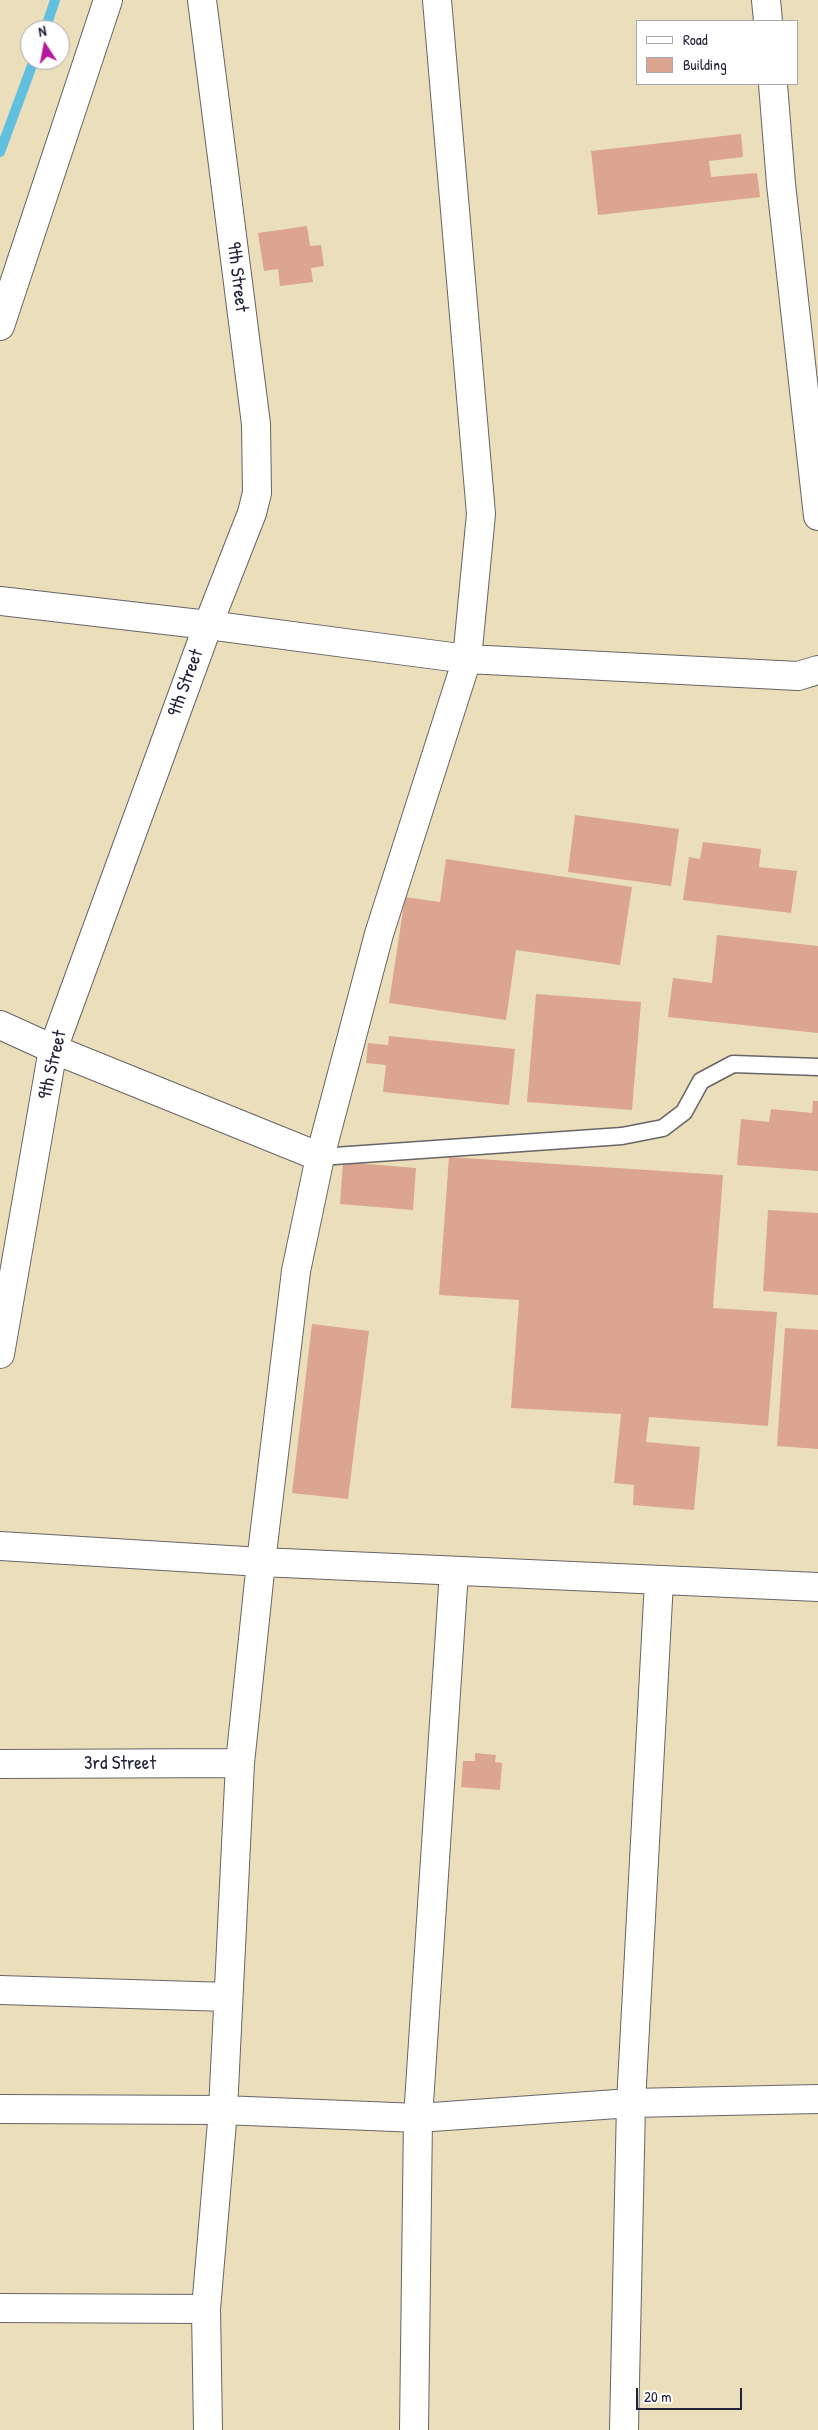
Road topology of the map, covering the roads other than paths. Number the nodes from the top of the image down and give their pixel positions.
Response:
1 (108, 0) edge
2 (202, 0) edge
3 (437, 0) edge
4 (766, 0) edge
5 (768, 20) edge
6 (773, 85) edge
7 (2, 318) edge
8 (818, 516) edge
9 (0, 602) edge
10 (208, 625) junction
11 (467, 659) junction
12 (818, 670) edge
13 (0, 1025) edge
14 (53, 1049) junction
15 (818, 1068) edge
16 (320, 1157) junction
17 (0, 1354) edge
18 (0, 1546) edge
19 (261, 1562) junction
20 (454, 1570) junction
21 (659, 1581) junction
22 (818, 1587) edge
23 (240, 1763) junction
24 (0, 1764) edge
25 (0, 1990) edge
26 (228, 1998) junction
27 (818, 2099) edge
28 (631, 2103) junction
29 (0, 2109) edge
30 (223, 2110) junction
31 (418, 2118) junction
32 (0, 2308) edge
33 (206, 2309) junction
34 (208, 2430) edge
35 (414, 2430) edge
36 (624, 2430) edge

1 - 7 street
2 - 10 street, 9th Street
3 - 11 street
4 - 5 street
6 - 8 street
9 - 10 street
10 - 11 street
10 - 14 street, 9th Street
11 - 12 street
11 - 16 street
13 - 14 street
14 - 16 street
14 - 17 street, 9th Street
15 - 16 lane
16 - 19 street
18 - 19 street
19 - 20 street
19 - 23 street
20 - 21 street
20 - 31 street
21 - 22 street
21 - 28 street
23 - 24 street, 3rd Street
23 - 26 street
25 - 26 street
26 - 30 street
27 - 28 street
28 - 31 street
28 - 36 street
29 - 30 street
30 - 31 street
30 - 33 street
31 - 35 street
32 - 33 street
33 - 34 street

